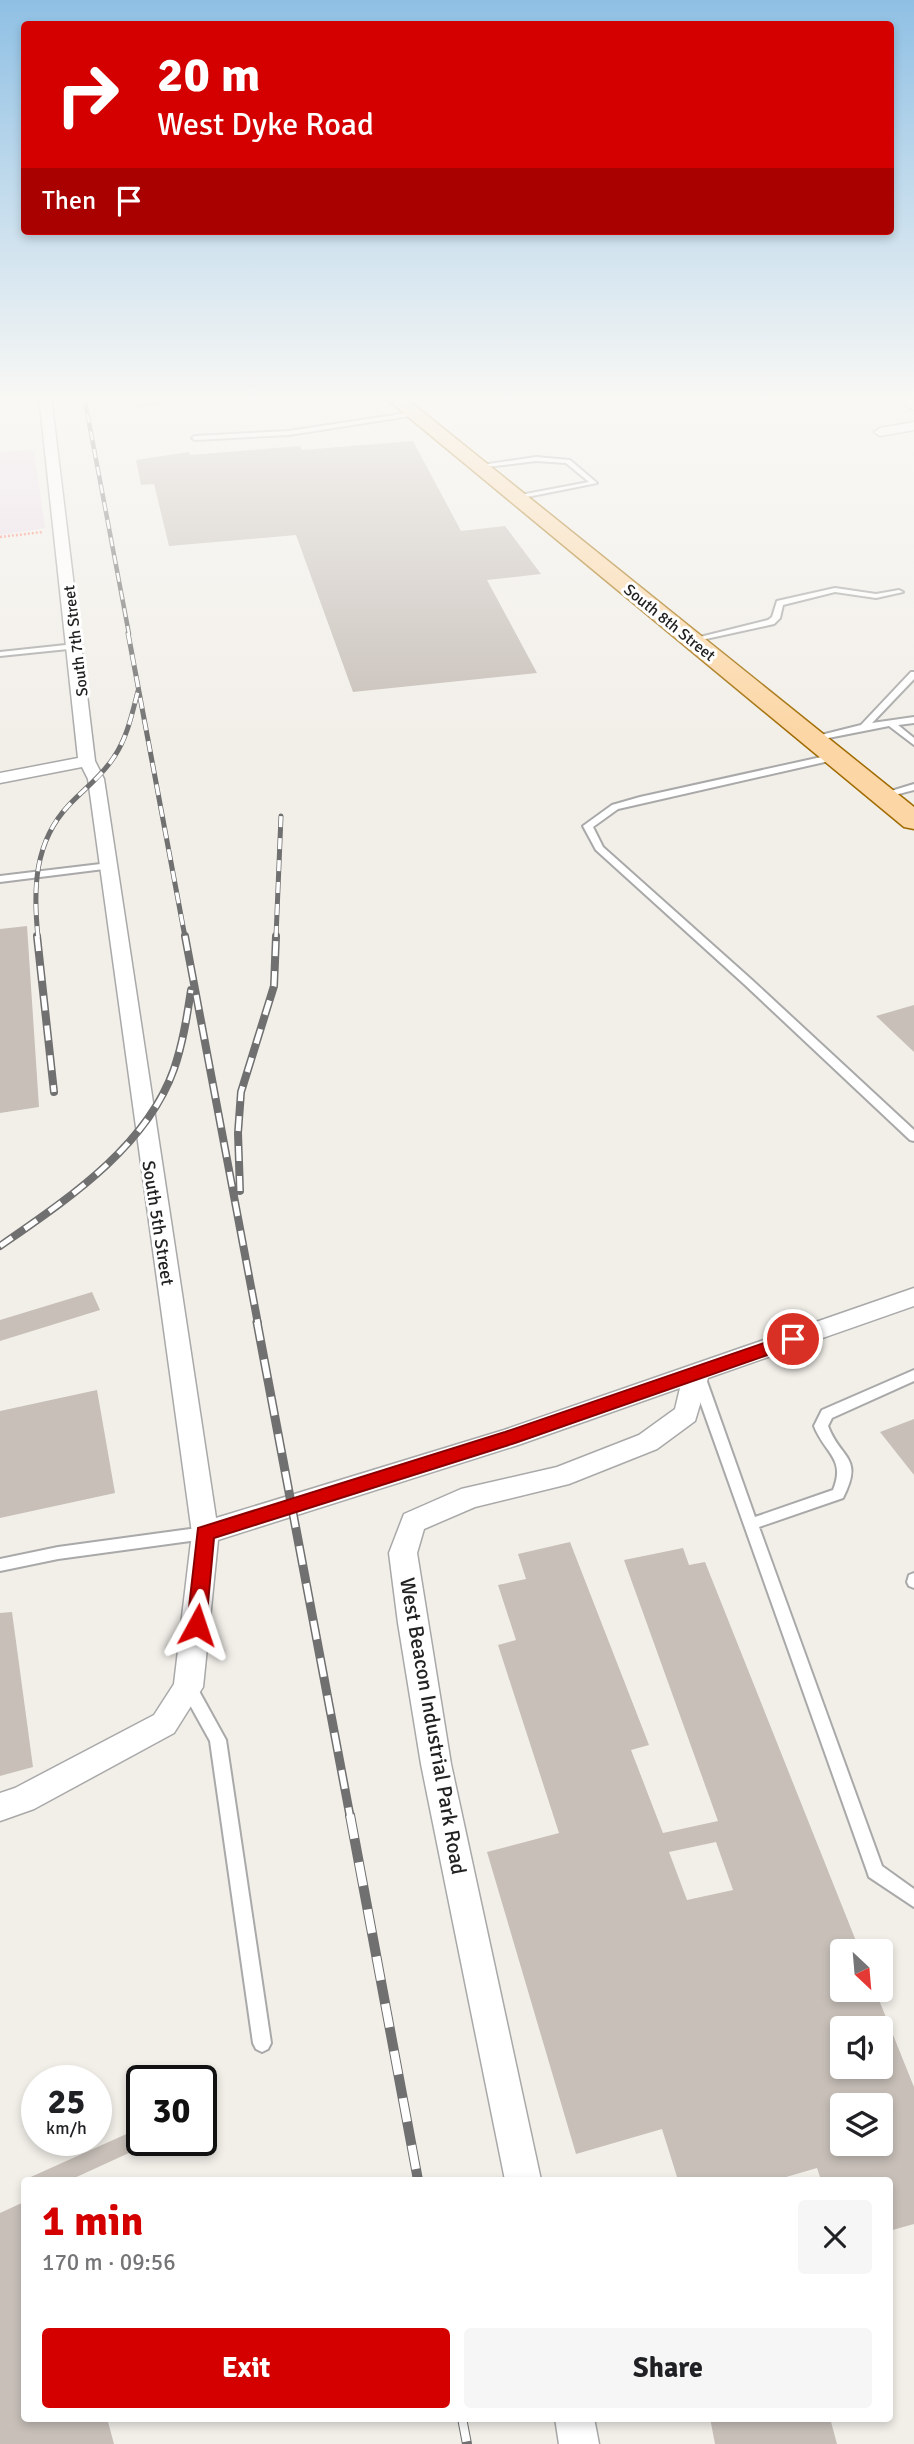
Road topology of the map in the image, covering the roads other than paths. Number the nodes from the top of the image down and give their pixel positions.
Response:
1 (59, 510) edge
2 (533, 510) edge
3 (899, 592) dead end
4 (692, 640) junction
5 (75, 646) junction
6 (0, 654) edge
7 (914, 674) edge
8 (914, 720) edge
9 (890, 723) junction
10 (864, 726) junction
11 (813, 738) junction
12 (914, 742) edge
13 (835, 757) junction
14 (87, 761) junction
15 (0, 778) edge
16 (914, 787) edge
17 (883, 795) junction
18 (912, 816) edge
19 (109, 866) junction
20 (0, 879) edge
21 (914, 1137) edge
22 (914, 1297) edge
23 (697, 1373) junction
24 (914, 1375) edge
25 (751, 1524) junction
26 (205, 1533) junction
27 (0, 1565) edge
28 (188, 1687) junction
29 (0, 1807) edge
30 (914, 1899) edge
31 (262, 2043) dead end
32 (522, 2177) edge
33 (575, 2422) edge
34 (579, 2444) edge

1 - 5 street, South 7th Street
2 - 4 main road, South 8th Street
3 - 4 lane
4 - 11 main road, South 8th Street
5 - 6 lane
5 - 14 street, South 7th Street
7 - 10 lane
8 - 9 lane
9 - 10 lane
9 - 12 lane
10 - 11 lane
11 - 13 main road, South 8th Street
13 - 17 main road, South 8th Street
13 - 21 lane
14 - 15 street
14 - 19 street, South 5th Street
16 - 17 lane
17 - 18 main road, South 8th Street
19 - 20 lane
19 - 26 street, South 5th Street
22 - 23 street
23 - 25 lane
23 - 26 street
23 - 32 street, West Beacon Industrial Park Road
24 - 25 lane
25 - 30 lane
26 - 27 lane
26 - 28 street, South 5th Street
28 - 29 street
28 - 31 lane
33 - 34 street

